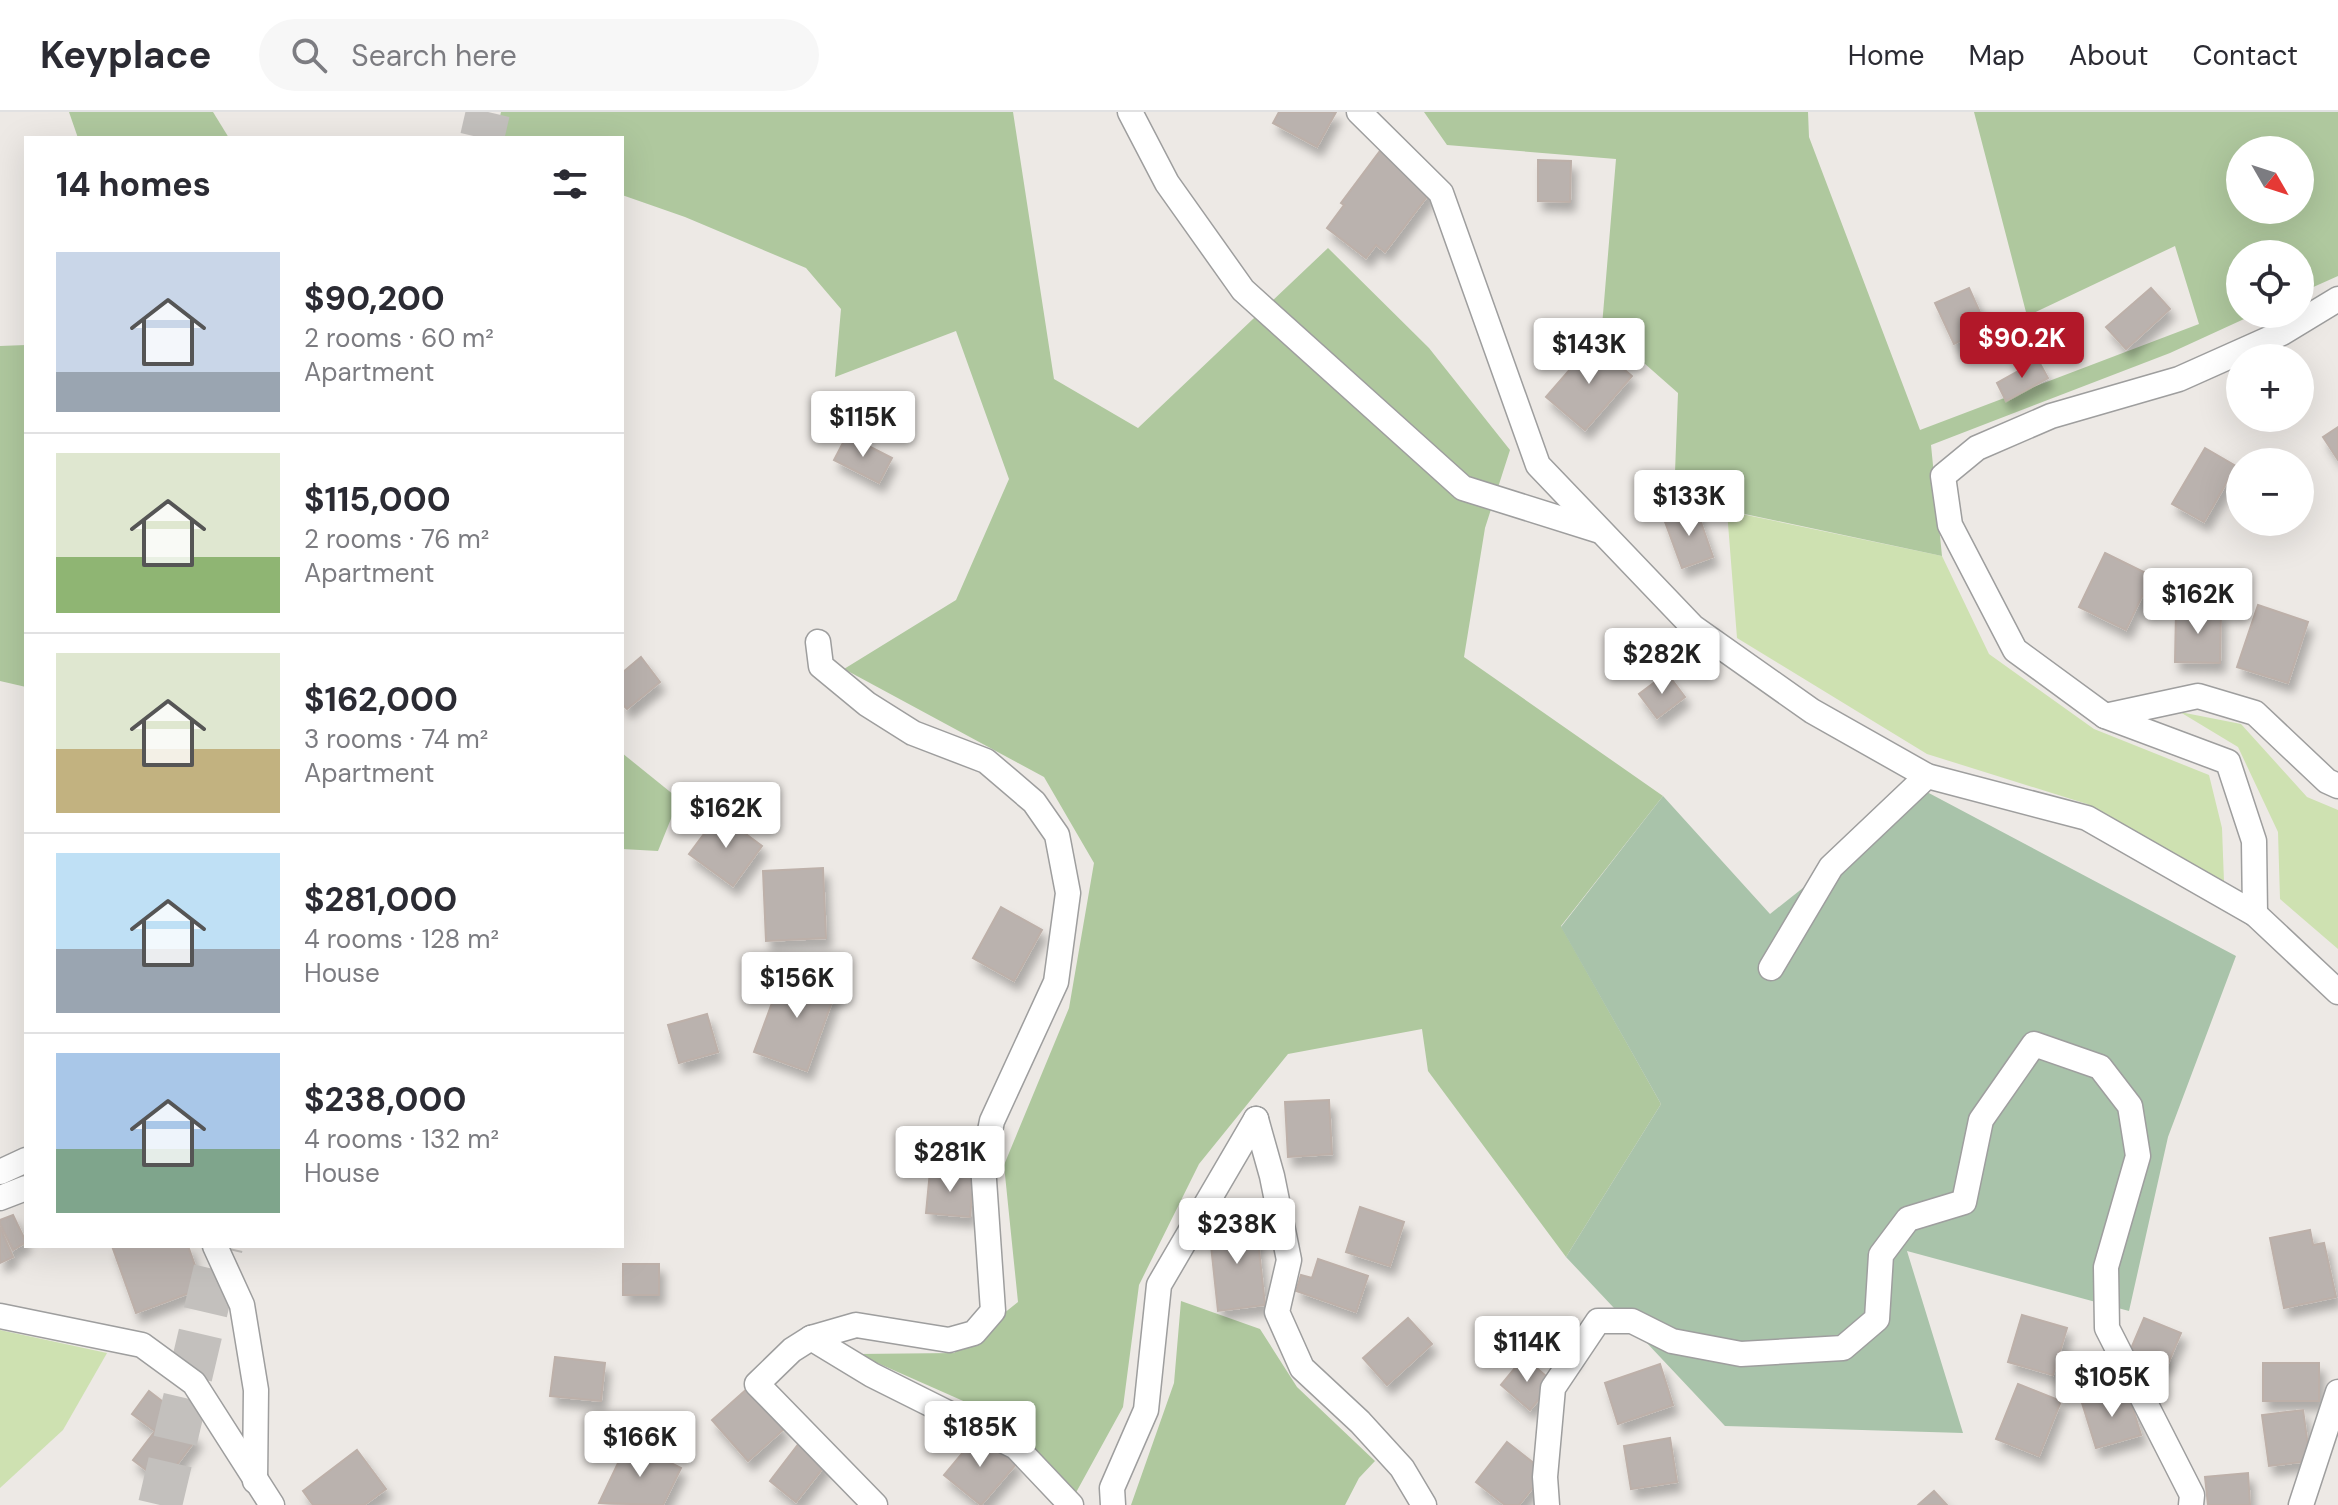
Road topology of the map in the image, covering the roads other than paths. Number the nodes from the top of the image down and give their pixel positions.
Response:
1 (1130, 112) edge
2 (1359, 112) edge
3 (2338, 299) edge
4 (1599, 530) junction
5 (818, 642) dead end
6 (2105, 716) junction
7 (1927, 776) junction
8 (2338, 786) edge
9 (2255, 914) junction
10 (1771, 968) dead end
11 (2338, 992) edge
12 (24, 1161) edge
13 (0, 1172) edge
14 (24, 1189) edge
15 (0, 1198) edge
16 (216, 1248) edge
17 (0, 1316) edge
18 (811, 1338) junction
19 (2338, 1392) edge
20 (255, 1481) junction
21 (272, 1505) edge
22 (875, 1505) edge
23 (1071, 1505) edge
24 (1113, 1505) edge
25 (1424, 1505) edge
26 (1547, 1505) edge
27 (2191, 1505) edge
28 (2301, 1505) edge

1 - 4 street
2 - 4 street
3 - 6 street
4 - 7 street
5 - 18 street
6 - 8 street
6 - 9 street
7 - 9 street
7 - 10 street
9 - 11 street
12 - 13 street
14 - 15 street
16 - 20 street
17 - 20 street
18 - 22 street
18 - 23 street
19 - 28 street
20 - 21 street
24 - 25 street
26 - 27 street

